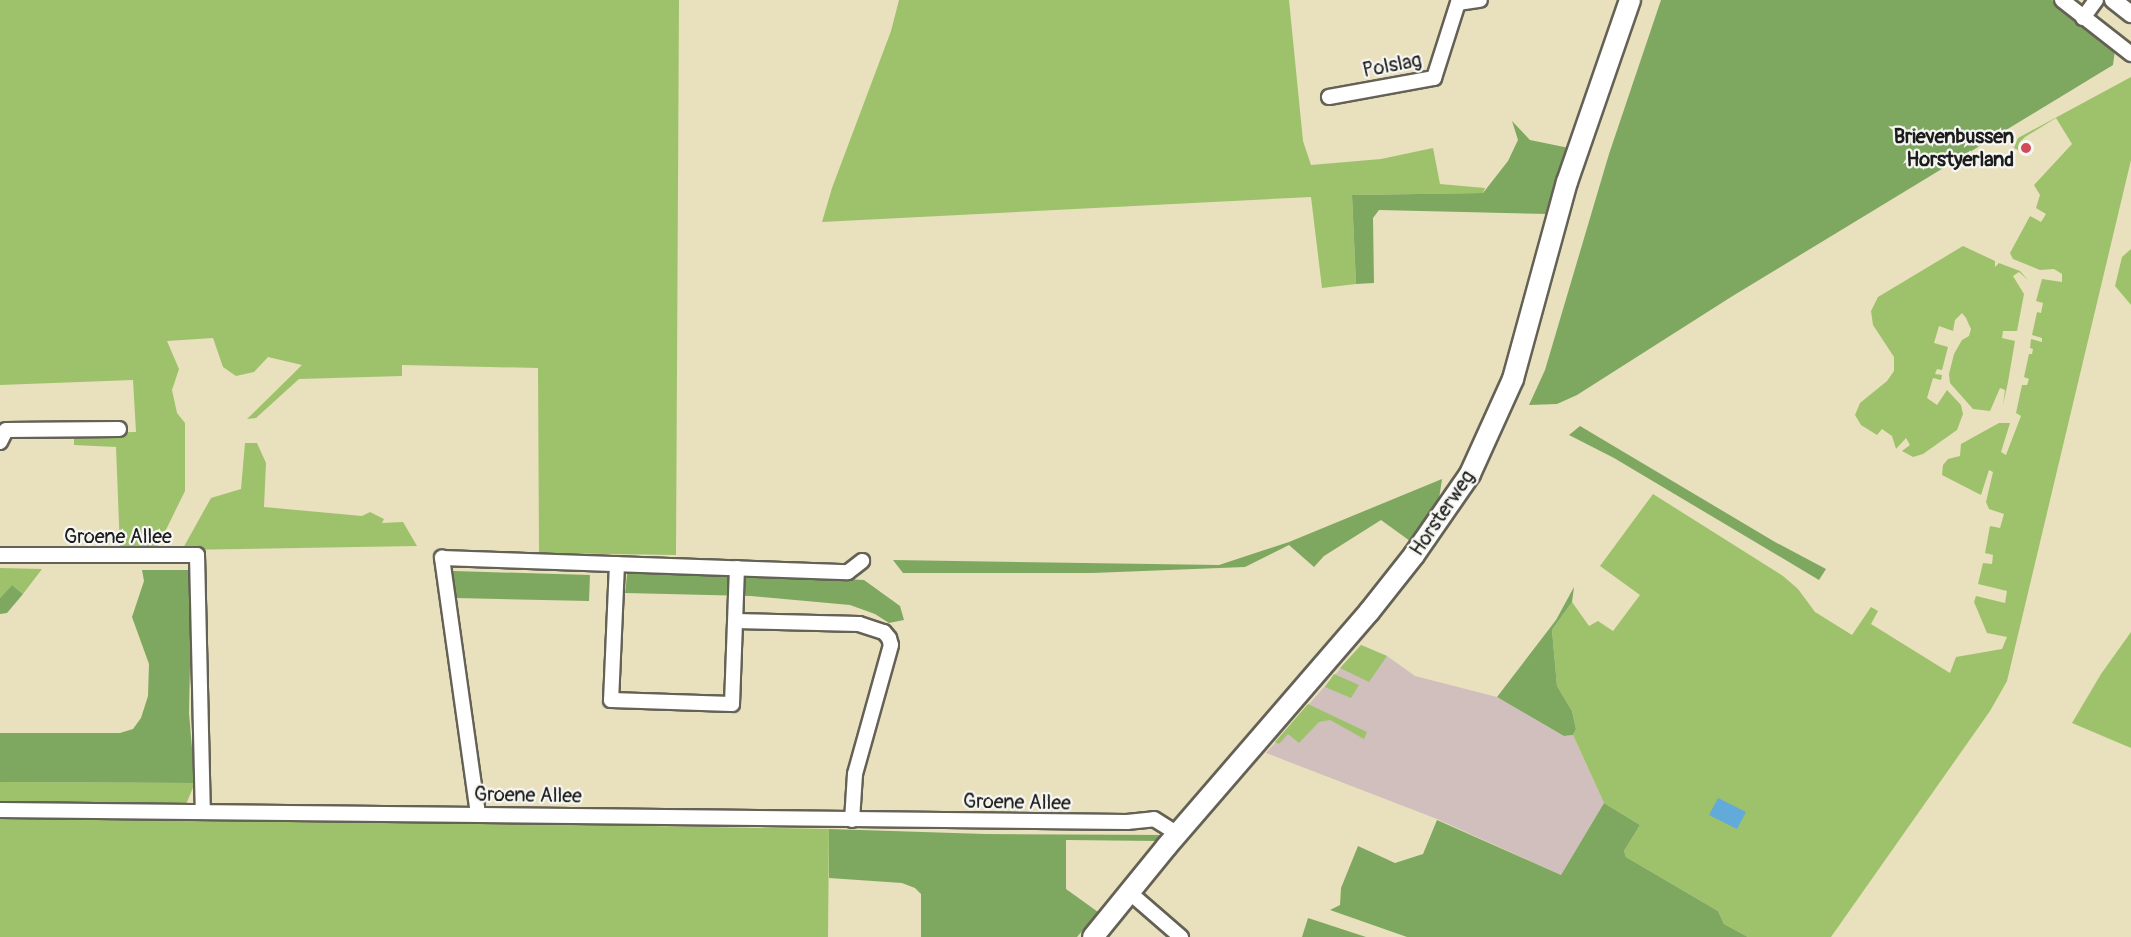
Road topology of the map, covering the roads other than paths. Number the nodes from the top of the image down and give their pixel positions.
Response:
1 (1480, 0) edge
2 (1630, 0) edge
3 (2062, 0) edge
4 (2096, 0) edge
5 (2113, 0) edge
6 (2131, 14) edge
7 (2083, 18) junction
8 (2131, 54) edge
9 (1329, 97) dead end
10 (119, 429) dead end
11 (0, 442) edge
12 (0, 555) edge
13 (862, 561) dead end
14 (617, 564) junction
15 (737, 568) junction
16 (736, 621) junction
17 (0, 810) edge
18 (203, 811) junction
19 (478, 814) junction
20 (852, 820) junction
21 (1178, 834) junction
22 (1129, 892) junction
23 (1093, 937) edge
24 (1181, 937) edge

1 - 9 street, Polslag
2 - 21 main road, Horsterweg
3 - 7 street
4 - 7 street
5 - 6 street
7 - 8 street
10 - 11 street
12 - 18 street, Groene Allee
13 - 15 street
14 - 15 street
14 - 16 street
14 - 19 street
15 - 16 street
16 - 20 street
17 - 18 street, Groene Allee
18 - 19 street, Groene Allee
19 - 20 street, Groene Allee
20 - 21 street, Groene Allee
21 - 22 main road, Horsterweg
22 - 23 main road, Horsterweg
22 - 24 street

